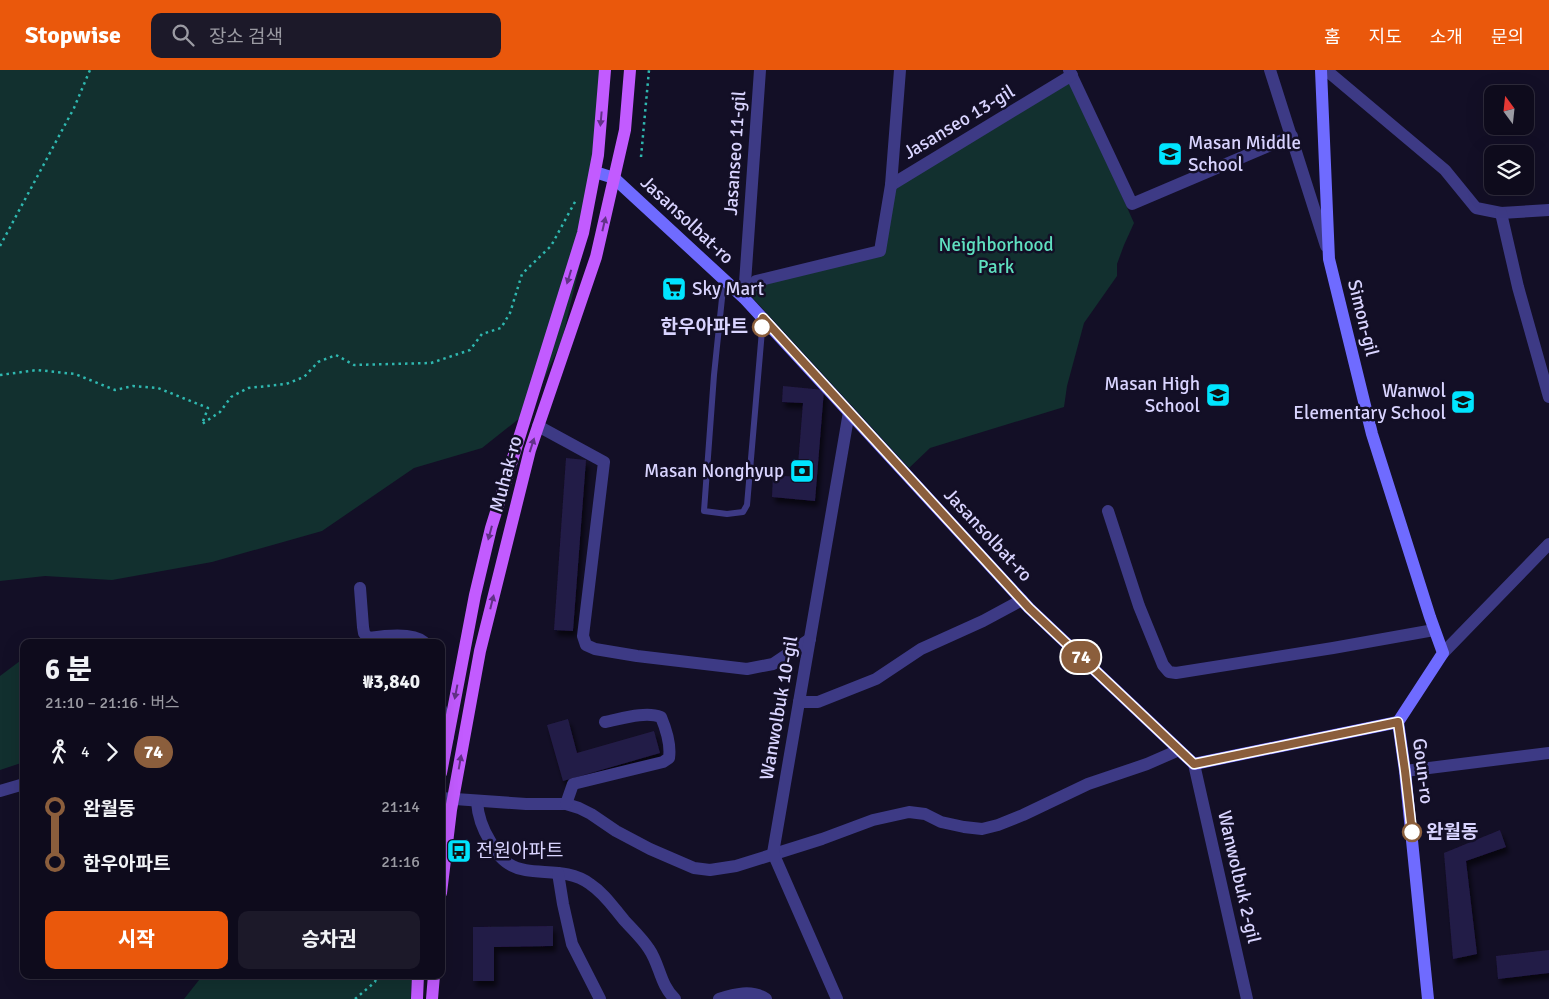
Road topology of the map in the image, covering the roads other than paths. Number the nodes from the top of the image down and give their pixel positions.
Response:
1 (605, 70) edge
2 (630, 70) edge
3 (760, 70) edge
4 (900, 70) edge
5 (1270, 70) edge
6 (1321, 70) edge
7 (1326, 70) edge
8 (1070, 72) edge
9 (1292, 136) junction
10 (595, 172) junction
11 (614, 178) junction
12 (891, 185) junction
13 (1549, 210) edge
14 (1501, 213) junction
15 (1329, 255) junction
16 (724, 279) junction
17 (744, 298) junction
18 (763, 318) junction
19 (1549, 397) edge
20 (849, 412) junction
21 (538, 426) junction
22 (1108, 512) dead end
23 (1549, 544) edge
24 (360, 588) dead end
25 (1022, 600) junction
26 (1434, 630) junction
27 (420, 639) edge
28 (810, 639) junction
29 (1443, 653) junction
30 (799, 702) junction
31 (605, 722) dead end
32 (1398, 722) junction
33 (445, 725) edge
34 (448, 737) junction
35 (1179, 750) junction
36 (445, 752) edge
37 (1549, 753) edge
38 (1194, 764) junction
39 (1405, 771) junction
40 (20, 785) edge
41 (0, 791) edge
42 (447, 799) edge
43 (476, 802) junction
44 (566, 804) junction
45 (445, 830) edge
46 (773, 853) junction
47 (558, 872) junction
48 (418, 979) edge
49 (434, 979) edge
50 (417, 999) edge
51 (432, 999) edge
52 (600, 999) edge
53 (675, 999) edge
54 (719, 999) edge
55 (766, 999) edge
56 (838, 999) edge
57 (1247, 999) edge
58 (1428, 999) edge

1 -> 10 main road, Muhak-ro
2 - 11 main road, Muhak-ro
3 - 17 street, Jasanseo 11-gil
4 - 12 street, Jasanseo 13-gil
5 - 9 street
6 - 15 main road, Simon-gil
7 - 14 street
8 - 9 street, Jasanseo 13-gil
8 - 12 street, Jasanseo 13-gil
9 - 15 street
10 - 11 main road
10 -> 34 main road, Muhak-ro
11 - 16 main road, Jasansolbat-ro
21 -> 11 main road, Muhak-ro
12 - 17 street, Jasanseo 13-gil
13 - 14 street
14 - 19 street
15 - 26 main road, Simon-gil
16 - 17 main road, Jasansolbat-ro
16 - 18 lane
17 - 18 main road, Jasansolbat-ro
18 - 20 main road, Jasansolbat-ro
20 - 25 main road, Jasansolbat-ro
20 - 28 street, Wanwolbuk 10-gil
21 - 28 street
42 -> 21 main road, Muhak-ro
22 - 26 street
23 - 29 street, Goun-ro
24 - 27 street
25 - 30 street
25 - 35 main road, Jasansolbat-ro
26 - 29 main road, Simon-gil
28 - 30 street, Wanwolbuk 10-gil
29 - 32 main road, Goun-ro
30 - 46 street, Wanwolbuk 10-gil
31 - 44 street
32 - 38 main road
32 - 39 main road, Goun-ro
33 - 34 street
34 - 36 main road, Muhak-ro
35 - 38 main road, Jasansolbat-ro
35 - 46 street
37 - 39 street
38 - 57 street, Wanwolbuk 2-gil
39 - 58 main road, Goun-ro
40 - 41 street
42 - 43 street
42 - 45 main road, Muhak-ro
43 - 44 street
43 - 47 street
44 - 46 street
46 - 56 street
47 - 52 street
47 - 53 street
48 - 50 main road
49 - 51 main road
54 - 55 street

